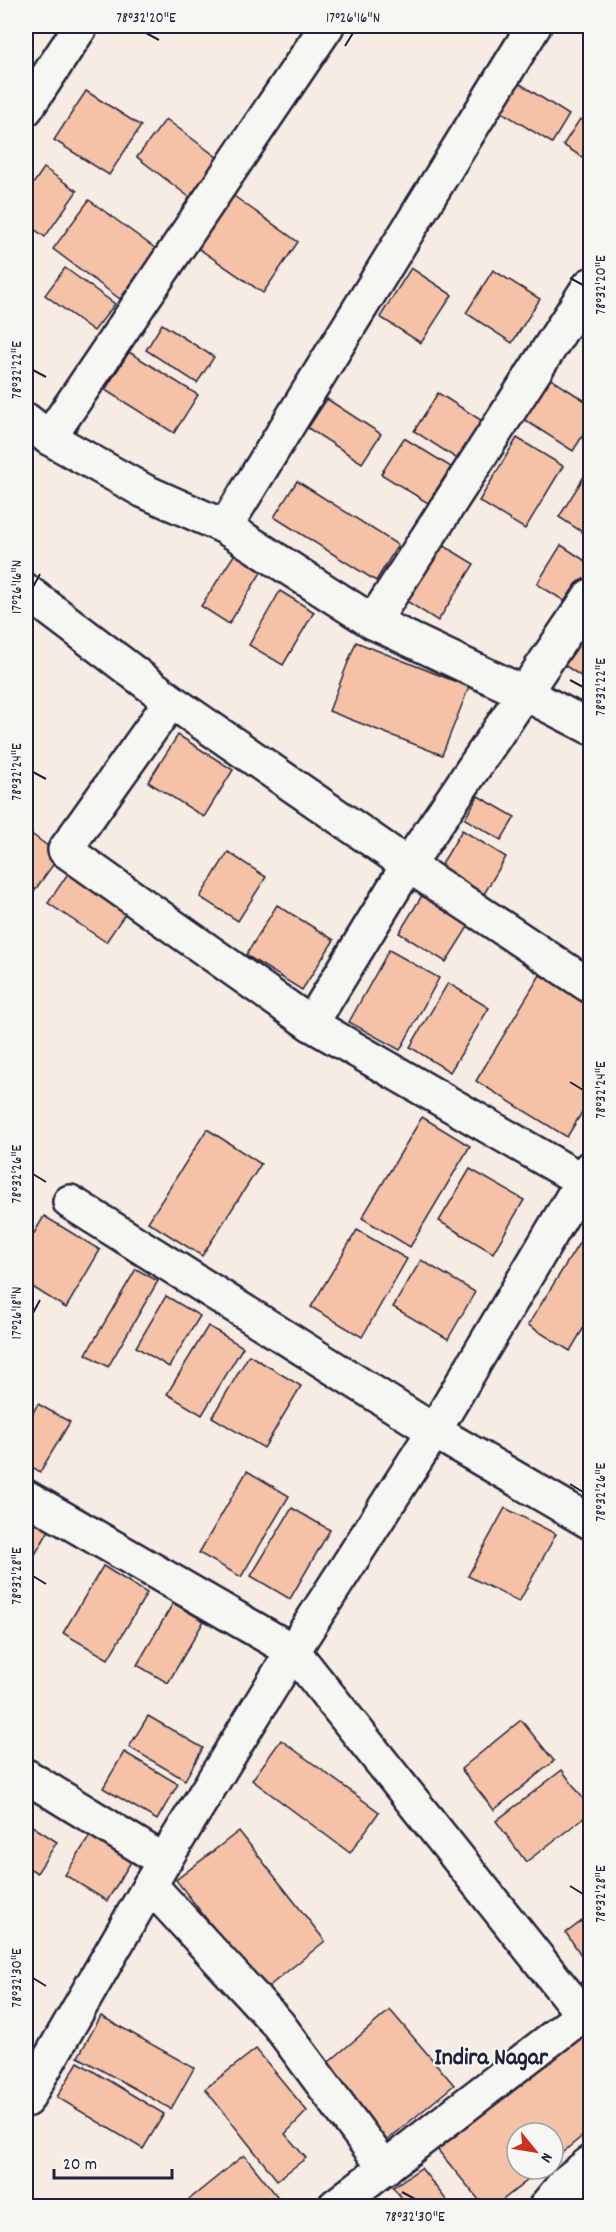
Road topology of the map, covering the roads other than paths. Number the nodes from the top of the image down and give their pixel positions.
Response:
1 (81, 26) edge
2 (327, 26) edge
3 (534, 26) edge
4 (26, 110) edge
5 (591, 285) edge
6 (37, 429) edge
7 (225, 527) junction
8 (26, 591) edge
9 (591, 596) edge
10 (373, 622) junction
11 (526, 694) junction
12 (171, 701) junction
13 (591, 727) edge
14 (408, 865) junction
15 (591, 986) edge
16 (311, 1024) junction
17 (588, 1178) edge
18 (70, 1202) dead end
19 (434, 1431) junction
20 (26, 1497) edge
21 (591, 1522) edge
22 (292, 1652) junction
23 (26, 1776) edge
24 (157, 1873) junction
25 (587, 2012) edge
26 (26, 2100) edge
27 (591, 2163) edge
28 (385, 2168) junction
29 (555, 2195) edge
30 (335, 2206) edge
31 (588, 2206) edge

1 - 4 street
2 - 6 street
3 - 7 street
5 - 10 street
6 - 7 street
7 - 10 street
8 - 12 street
9 - 11 street
10 - 11 street
11 - 13 street
11 - 14 street
12 - 14 street
12 - 16 street
14 - 15 street
14 - 16 street
16 - 17 street
17 - 19 street
18 - 19 street
19 - 21 street
19 - 22 street
20 - 22 street
22 - 24 street
22 - 25 street
23 - 24 street
24 - 26 street
24 - 28 street
25 - 28 street
27 - 29 street
28 - 30 street
29 - 31 street

